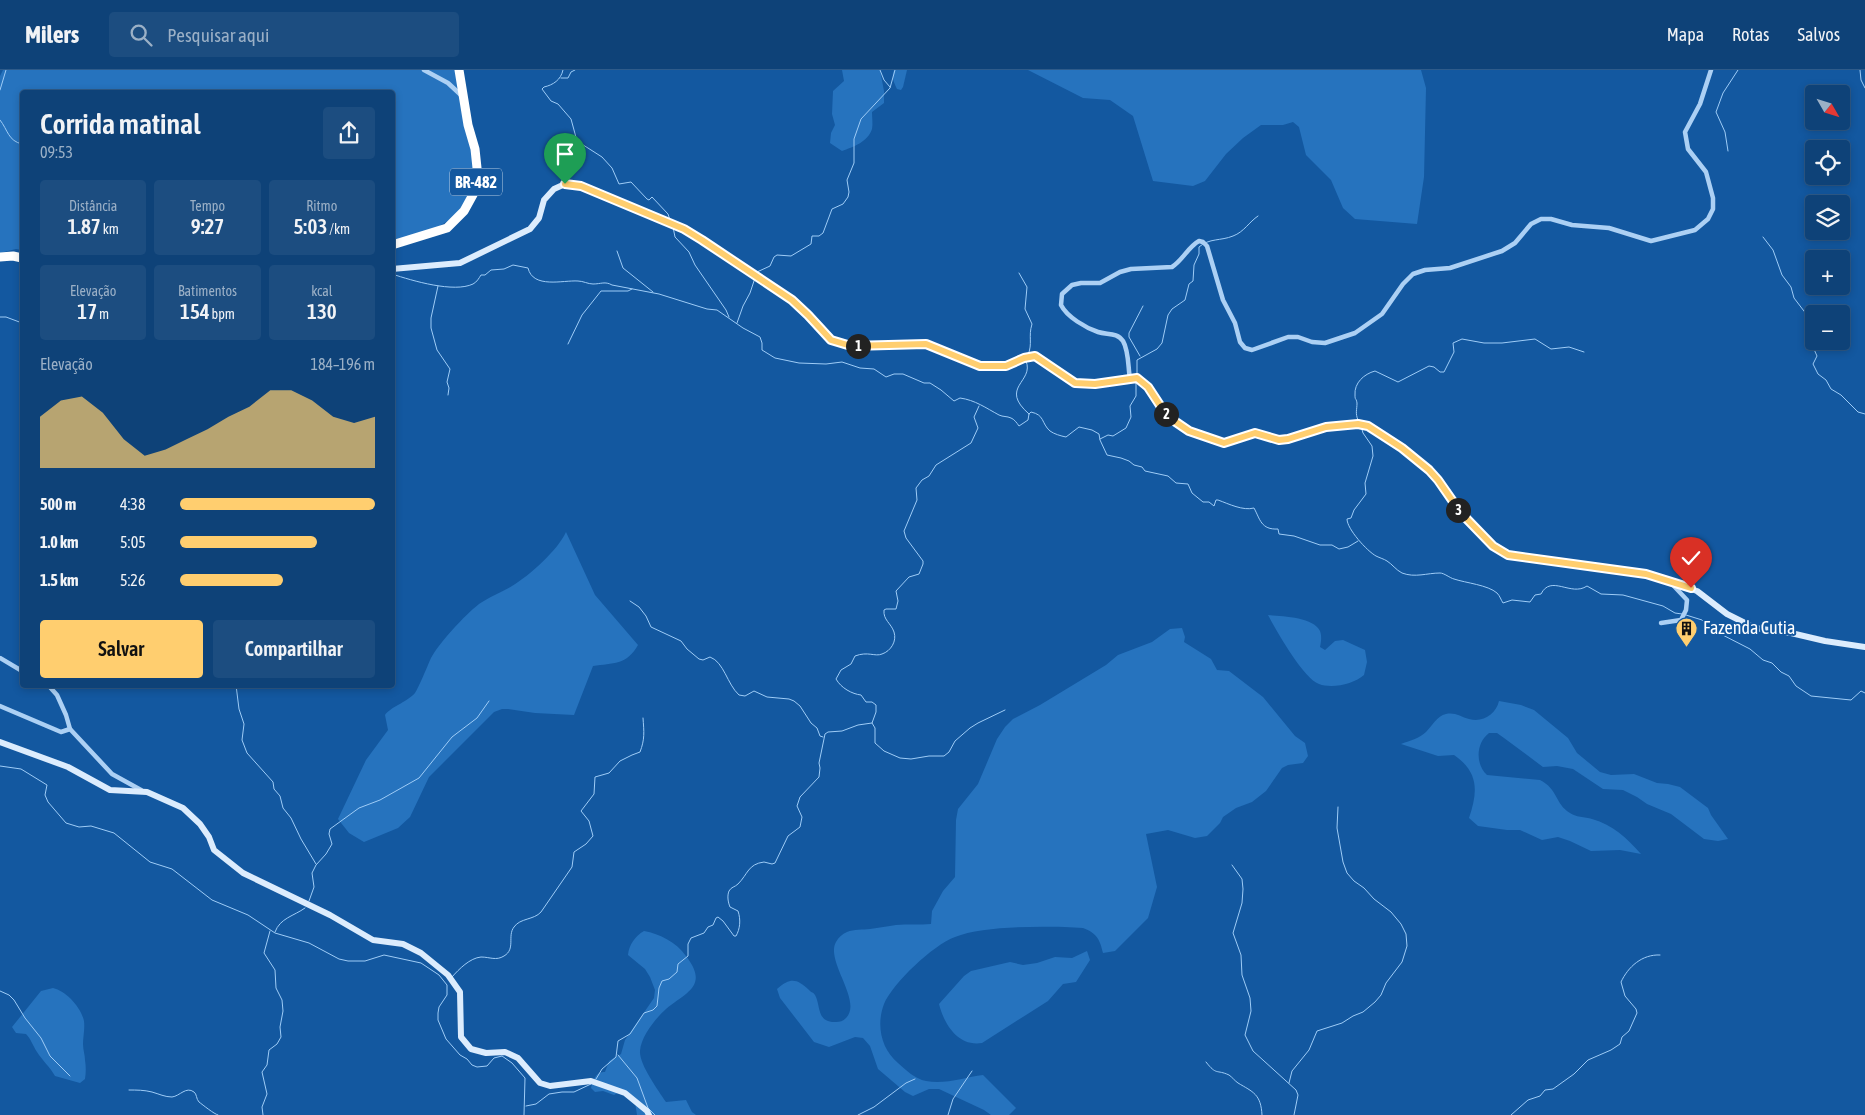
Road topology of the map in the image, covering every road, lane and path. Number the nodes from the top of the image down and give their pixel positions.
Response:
1 (424, 70) edge
2 (459, 70) edge
3 (1711, 70) edge
4 (463, 97) junction
5 (395, 244) edge
6 (0, 258) edge
7 (20, 258) edge
8 (395, 269) edge
9 (1130, 379) junction
10 (1669, 581) junction
11 (1662, 623) dead end
12 (1865, 647) edge
13 (0, 658) edge
14 (20, 669) edge
15 (50, 688) edge
16 (0, 706) edge
17 (70, 729) junction
18 (0, 742) edge
19 (147, 792) junction
20 (649, 1115) edge

1 - 4 street
2 - 4 highway, BR-482
3 - 9 street
4 - 5 highway, BR-482
6 - 7 highway
8 - 9 street
9 - 10 street
10 - 11 street
10 - 12 street
13 - 14 street
15 - 17 street
16 - 17 street
17 - 19 street
18 - 19 street
19 - 20 street

